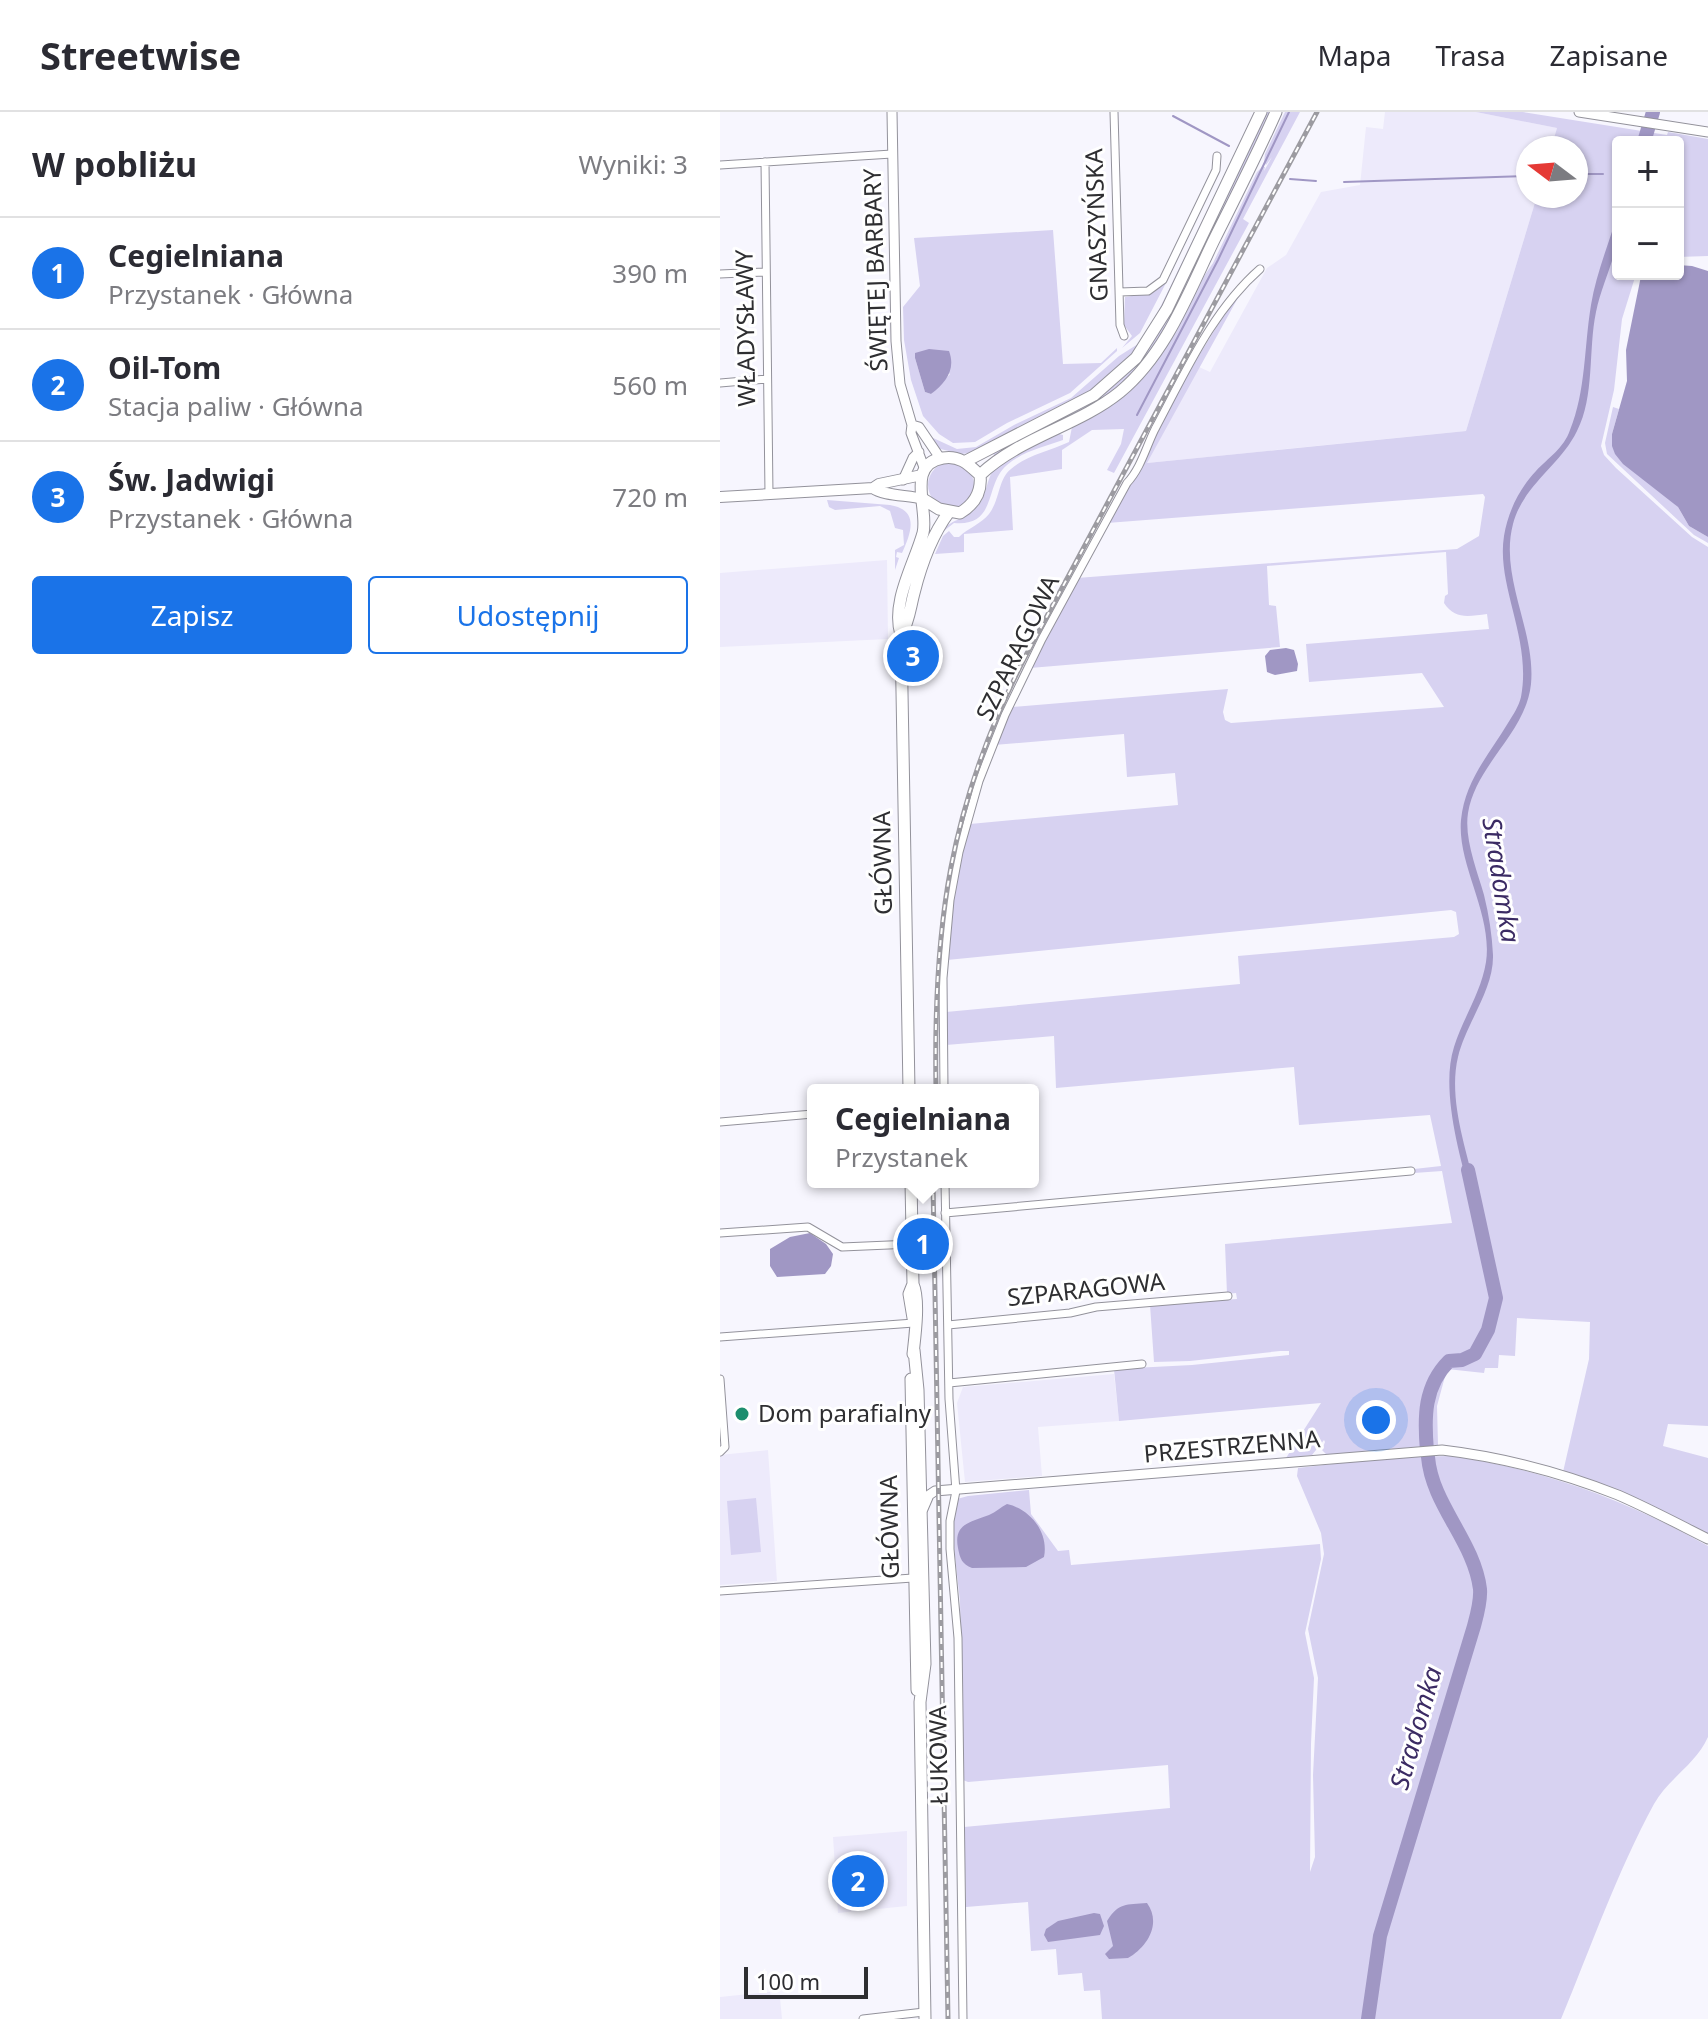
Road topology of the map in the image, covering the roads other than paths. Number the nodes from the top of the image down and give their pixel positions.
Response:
1 (892, 112) edge
2 (1114, 112) edge
3 (1261, 112) edge
4 (1276, 112) edge
5 (1579, 112) edge
6 (1708, 132) edge
7 (892, 154) junction
8 (1217, 156) dead end
9 (765, 162) junction
10 (720, 165) edge
11 (1260, 269) dead end
12 (765, 272) junction
13 (720, 274) edge
14 (1120, 292) junction
15 (1124, 336) dead end
16 (767, 379) junction
17 (720, 383) edge
18 (912, 425) junction
19 (919, 452) junction
20 (940, 458) junction
21 (966, 461) junction
22 (923, 472) junction
23 (980, 475) junction
24 (903, 480) junction
25 (873, 488) junction
26 (769, 494) junction
27 (720, 497) edge
28 (923, 499) junction
29 (949, 512) junction
30 (901, 635) junction
31 (909, 1084) edge
32 (944, 1084) edge
33 (807, 1115) edge
34 (720, 1122) edge
35 (1411, 1171) dead end
36 (911, 1188) edge
37 (945, 1188) edge
38 (945, 1213) junction
39 (720, 1233) edge
40 (912, 1244) junction
41 (1228, 1296) dead end
42 (914, 1323) junction
43 (948, 1325) junction
44 (720, 1337) edge
45 (914, 1350) junction
46 (1142, 1364) dead end
47 (720, 1379) edge
48 (949, 1383) junction
49 (720, 1452) edge
50 (920, 1469) junction
51 (935, 1491) junction
52 (956, 1491) junction
53 (921, 1516) junction
54 (1708, 1539) edge
55 (913, 1578) junction
56 (720, 1591) edge
57 (920, 1702) junction
58 (925, 2017) edge
59 (863, 2019) edge
60 (963, 2019) edge

1 - 7 street, ŚWIĘTEJ BARBARY
2 - 14 street, GNASZYŃSKA
3 - 21 main road
4 - 23 main road
5 - 6 street
7 - 9 street
7 - 18 street, ŚWIĘTEJ BARBARY
8 - 14 street
9 - 10 street
9 - 12 street, WŁADYSŁAWY
11 - 32 street, SZPARAGOWA
12 - 13 street
12 - 16 street, WŁADYSŁAWY
14 - 15 street, GNASZYŃSKA
16 - 17 street
16 - 26 street, WŁADYSŁAWY
18 - 19 street, ŚWIĘTEJ BARBARY
18 - 20 street, ŚWIĘTEJ BARBARY
19 - 22 street, ŚWIĘTEJ BARBARY
19 - 24 street
20 - 21 main road
20 - 22 main road
21 - 23 main road
22 - 24 main road
22 - 28 main road
23 - 29 main road
24 - 25 main road
25 - 26 main road
25 - 28 main road
26 - 27 main road
28 - 29 main road
28 - 30 main road, GŁÓWNA
29 - 30 main road, GŁÓWNA
30 - 31 main road, GŁÓWNA
33 - 34 street
35 - 38 street
36 - 40 main road, GŁÓWNA
37 - 38 street
38 - 43 street
39 - 40 street
40 - 42 main road, GŁÓWNA
41 - 43 street, SZPARAGOWA
42 - 44 street
42 - 45 main road, GŁÓWNA
43 - 48 street
45 - 50 main road, GŁÓWNA
45 - 55 main road, GŁÓWNA
46 - 48 street
47 - 49 street
48 - 52 street
50 - 51 street
50 - 53 main road, GŁÓWNA
51 - 52 street, PRZESTRZENNA
51 - 53 street
52 - 54 street, PRZESTRZENNA
52 - 60 street, ŁUKOWA
53 - 57 main road, GŁÓWNA
55 - 56 street
55 - 57 main road, GŁÓWNA
57 - 58 main road, GŁÓWNA
58 - 59 street

